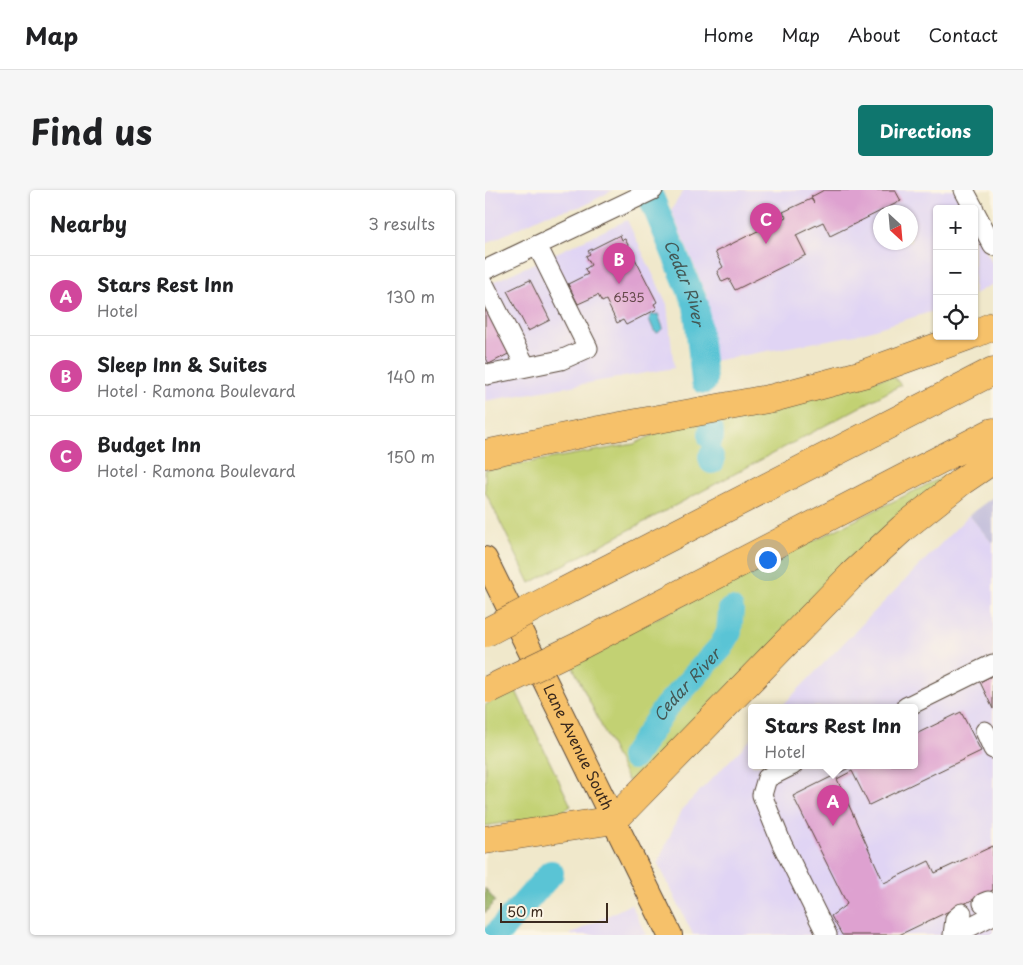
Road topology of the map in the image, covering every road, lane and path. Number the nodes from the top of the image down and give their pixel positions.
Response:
1 (653, 190) edge
2 (964, 190) edge
3 (972, 205) edge
4 (978, 217) edge
5 (537, 245) junction
6 (993, 246) edge
7 (485, 270) edge
8 (485, 286) edge
9 (993, 326) edge
10 (978, 332) edge
11 (956, 340) edge
12 (526, 367) junction
13 (993, 371) edge
14 (485, 374) edge
15 (993, 432) edge
16 (491, 450) edge
17 (993, 460) edge
18 (485, 559) edge
19 (485, 633) edge
20 (993, 664) edge
21 (488, 691) edge
22 (913, 704) edge
23 (985, 732) dead end
24 (993, 749) edge
25 (785, 769) edge
26 (614, 820) junction
27 (485, 840) edge
28 (990, 907) edge
29 (961, 913) dead end
30 (668, 934) edge
31 (827, 935) edge
32 (953, 935) edge

1 - 5 street
2 - 3 street
4 - 6 street
5 - 7 street
5 - 12 street
8 - 12 street
9 - 10 highway
11 - 16 highway
12 - 14 street
13 - 19 highway, bridge
15 - 21 highway, bridge
17 - 26 highway
18 - 26 main road, Lane Avenue South
20 - 22 street
23 - 24 street
25 - 31 street
26 - 27 highway
26 - 30 main road, Lane Avenue South
28 - 32 street
29 - 32 street

